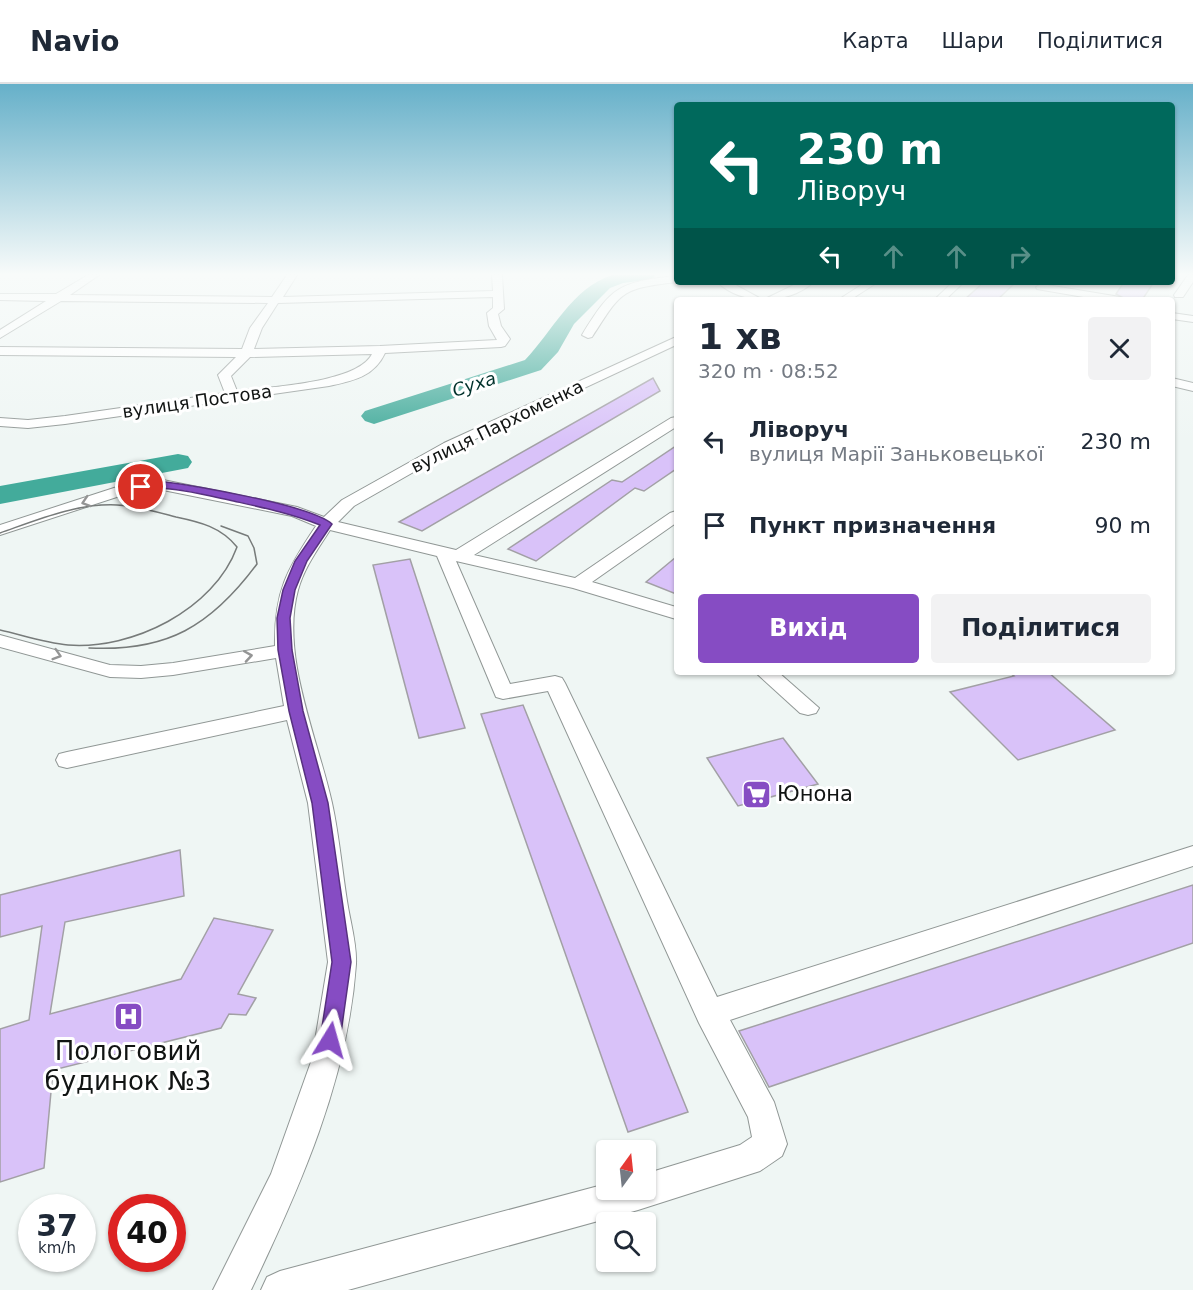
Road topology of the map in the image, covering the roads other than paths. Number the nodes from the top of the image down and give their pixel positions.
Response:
1 (255, 331) edge
2 (499, 331) edge
3 (590, 331) edge
4 (588, 335) dead end
5 (674, 342) edge
6 (380, 350) junction
7 (0, 351) edge
8 (247, 353) junction
9 (1175, 383) edge
10 (1193, 387) edge
11 (233, 396) junction
12 (0, 422) edge
13 (674, 422) edge
14 (674, 517) edge
15 (326, 524) junction
16 (0, 530) edge
17 (452, 553) junction
18 (578, 584) junction
19 (674, 612) edge
20 (0, 641) edge
21 (285, 650) junction
22 (769, 675) edge
23 (808, 708) dead end
24 (296, 711) junction
25 (67, 760) dead end
26 (1193, 856) edge
27 (710, 1013) junction
28 (232, 1290) edge
29 (280, 1290) edge

1 - 8 street
2 - 6 street
3 - 4 street
5 - 15 street, вулиця Пархоменка
6 - 8 street
6 - 11 street, вулиця Постова
7 - 8 street
8 - 11 street
9 - 10 street
11 - 12 street, вулиця Постова
13 - 17 street
14 - 18 street
15 -> 16 street
15 - 17 street
15 - 21 street, вулиця Пархоменка
17 - 18 street
17 - 27 street
18 - 19 street
20 -> 21 street
21 - 24 street, вулиця Пархоменка
22 - 23 street
24 - 25 street
24 - 28 street, вулиця Пархоменка
26 - 27 street
27 - 29 street

